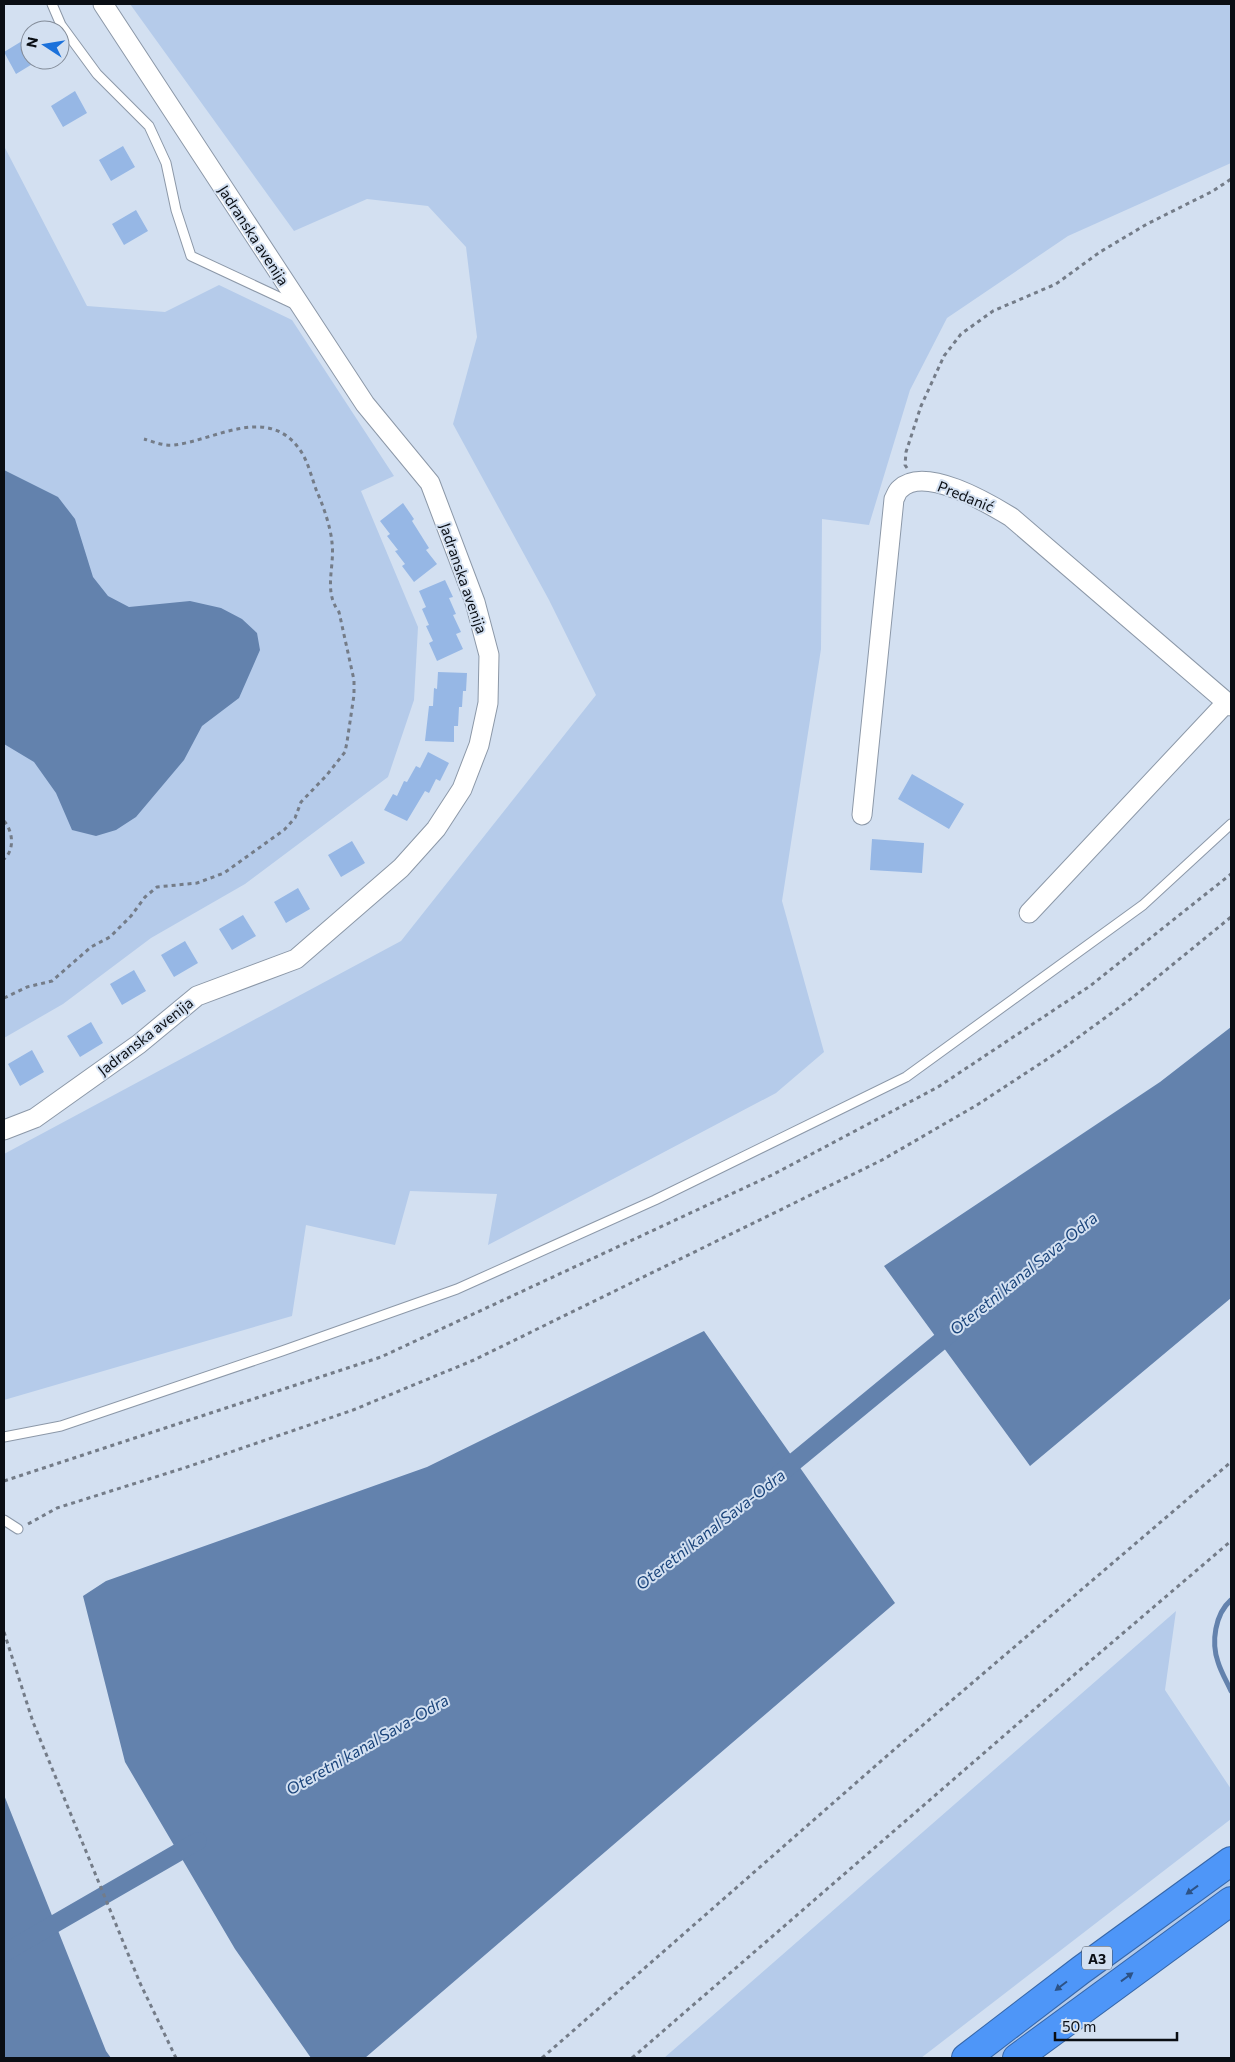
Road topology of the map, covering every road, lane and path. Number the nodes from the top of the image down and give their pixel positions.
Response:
1 (52, 4) edge
2 (103, 4) edge
3 (1231, 179) edge
4 (301, 307) junction
5 (144, 439) dead end
6 (914, 482) junction
7 (1229, 705) edge
8 (862, 814) dead end
9 (4, 820) edge
10 (1231, 824) edge
11 (4, 859) edge
12 (1029, 913) dead end
13 (1231, 917) edge
14 (4, 998) edge
15 (4, 1130) edge
16 (4, 1437) edge
17 (1231, 1462) edge
18 (4, 1520) edge
19 (18, 1529) joint
20 (1231, 1541) edge
21 (4, 1632) edge
22 (1231, 1861) edge
23 (1231, 1901) edge
24 (176, 2058) edge
25 (542, 2058) edge
26 (632, 2058) edge
27 (966, 2058) edge
28 (1017, 2058) edge

1 - 4 lane
2 - 4 street, Jadranska avenija
3 - 6 path
4 - 15 street, Jadranska avenija
5 - 14 path
6 - 7 street, Predanić
6 - 8 street
7 - 12 street
9 - 11 path
10 - 16 lane
13 - 19 path
17 - 25 path
18 - 19 lane
20 - 26 path
21 - 24 path
22 -> 27 highway, A3
28 -> 23 highway, A3

